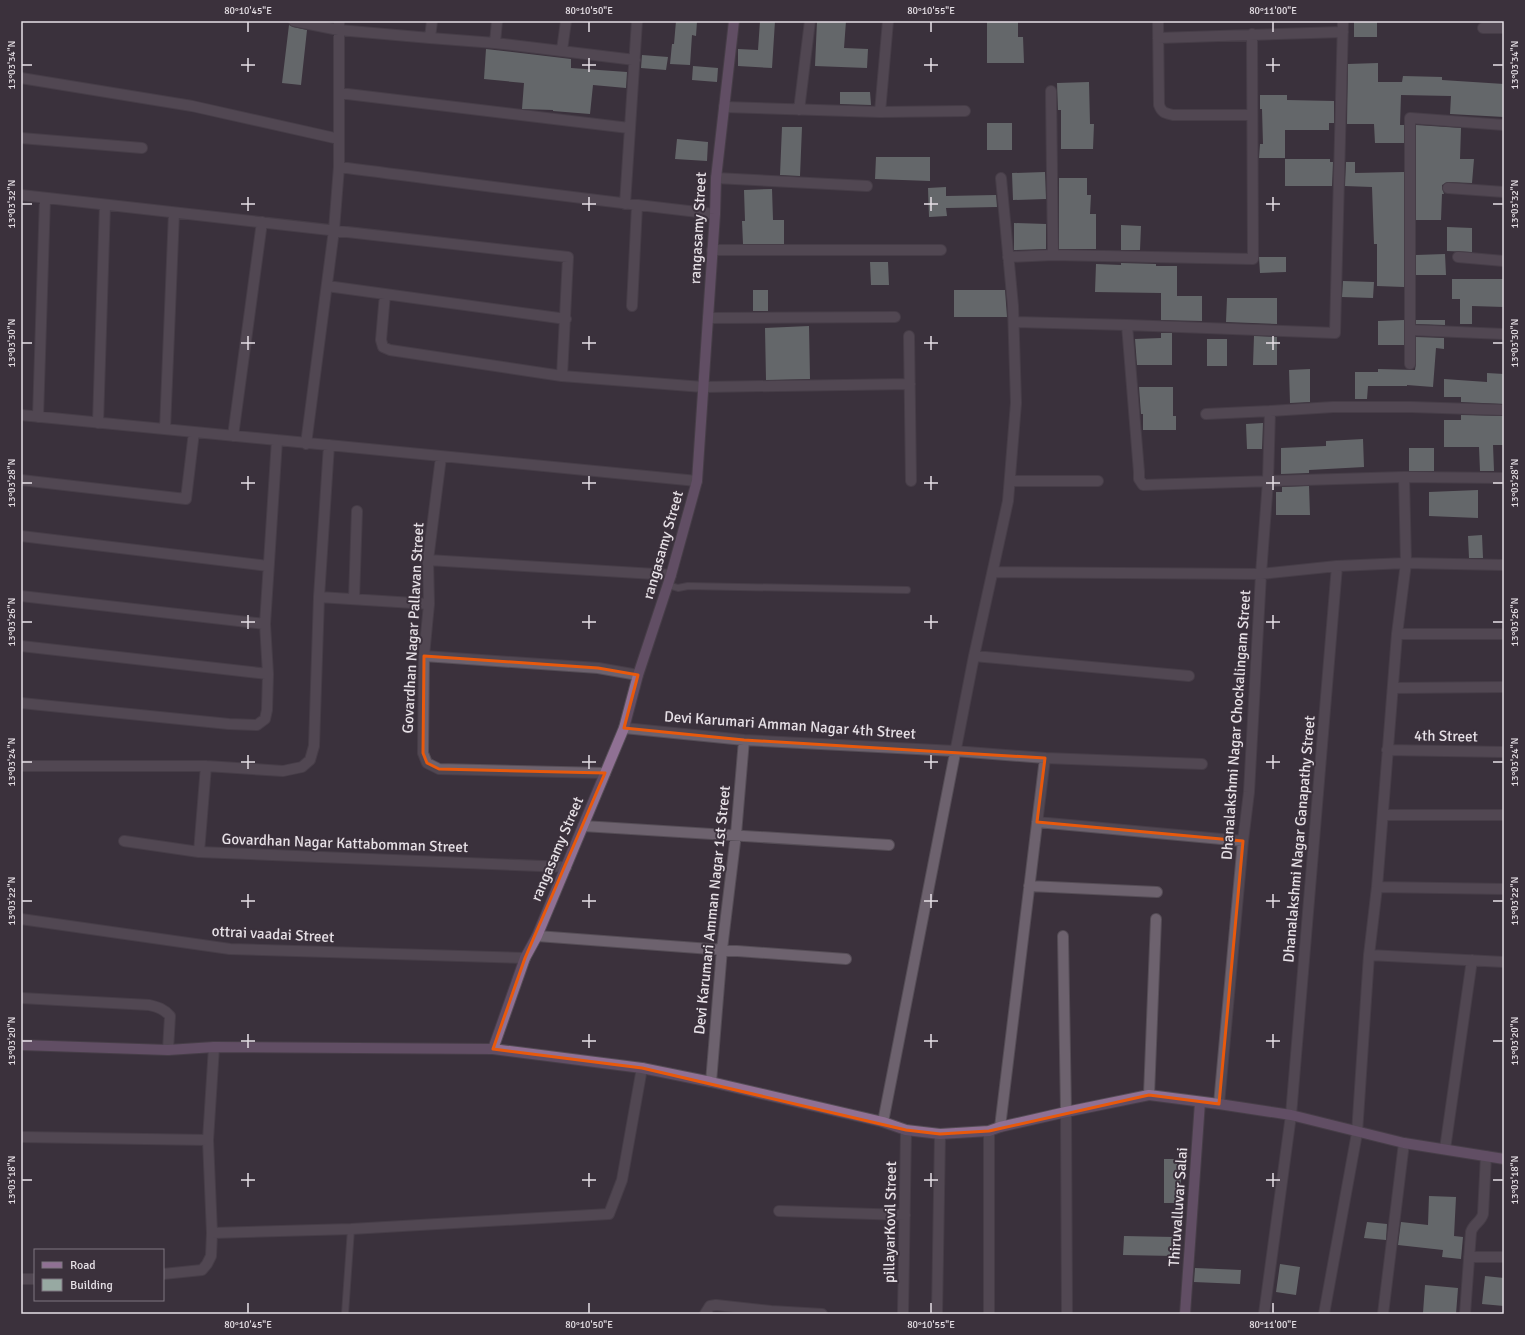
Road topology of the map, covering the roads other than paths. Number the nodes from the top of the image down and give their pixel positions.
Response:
1 (294, 21) edge
2 (432, 21) edge
3 (497, 21) edge
4 (566, 21) edge
5 (637, 21) edge
6 (734, 21) edge
7 (810, 21) edge
8 (888, 21) edge
9 (1158, 21) edge
10 (1343, 21) edge
11 (339, 25) edge
12 (1483, 28) dead end
13 (1504, 28) edge
14 (1343, 32) junction
15 (1252, 34) junction
16 (430, 38) junction
17 (1158, 38) junction
18 (495, 43) junction
19 (562, 50) junction
20 (635, 60) junction
21 (21, 78) edge
22 (1051, 91) dead end
23 (339, 93) junction
24 (724, 107) junction
25 (799, 110) junction
26 (965, 111) dead end
27 (880, 112) junction
28 (1252, 115) junction
29 (1504, 125) edge
30 (629, 128) junction
31 (21, 138) edge
32 (339, 138) junction
33 (142, 148) dead end
34 (339, 167) junction
35 (716, 178) junction
36 (1001, 178) dead end
37 (867, 186) dead end
38 (1448, 188) dead end
39 (1504, 192) edge
40 (21, 195) edge
41 (45, 198) junction
42 (625, 204) junction
43 (105, 205) junction
44 (637, 206) junction
45 (174, 213) junction
46 (715, 214) junction
47 (262, 222) junction
48 (334, 230) junction
49 (712, 250) junction
50 (942, 250) dead end
51 (1053, 255) junction
52 (1008, 257) junction
53 (1458, 257) dead end
54 (1504, 261) edge
55 (327, 286) junction
56 (385, 294) junction
57 (632, 306) dead end
58 (708, 318) junction
59 (896, 318) dead end
60 (566, 319) junction
61 (1014, 322) junction
62 (1127, 325) junction
63 (1410, 330) junction
64 (1504, 334) edge
65 (909, 336) dead end
66 (1410, 364) dead end
67 (562, 376) junction
68 (910, 384) junction
69 (703, 388) junction
70 (1504, 410) edge
71 (1270, 411) junction
72 (1206, 414) dead end
73 (21, 415) edge
74 (38, 417) junction
75 (98, 423) junction
76 (165, 429) junction
77 (194, 432) junction
78 (233, 436) junction
79 (277, 440) junction
80 (306, 444) junction
81 (329, 446) junction
82 (441, 456) junction
83 (1404, 477) junction
84 (1504, 478) edge
85 (21, 480) edge
86 (697, 481) junction
87 (911, 481) dead end
88 (1010, 481) junction
89 (1098, 481) dead end
90 (1268, 481) junction
91 (357, 511) dead end
92 (21, 536) edge
93 (428, 560) junction
94 (1406, 563) junction
95 (1504, 565) edge
96 (268, 566) junction
97 (1337, 566) junction
98 (993, 572) junction
99 (1261, 574) junction
100 (669, 580) junction
101 (907, 590) dead end
102 (21, 596) edge
103 (319, 597) junction
104 (354, 599) junction
105 (429, 604) junction
106 (265, 624) junction
107 (1397, 634) junction
108 (1504, 634) edge
109 (21, 646) edge
110 (424, 656) junction
111 (974, 656) junction
112 (268, 674) junction
113 (638, 675) junction
114 (1188, 676) dead end
115 (1504, 687) edge
116 (1394, 688) junction
117 (21, 703) edge
118 (624, 728) junction
119 (744, 740) junction
120 (1387, 750) junction
121 (955, 751) junction
122 (1504, 752) edge
123 (1045, 758) junction
124 (1202, 764) dead end
125 (21, 766) edge
126 (206, 766) junction
127 (605, 773) junction
128 (1383, 815) junction
129 (1504, 815) edge
130 (1037, 822) junction
131 (584, 826) junction
132 (736, 834) junction
133 (124, 841) dead end
134 (1243, 841) junction
135 (889, 844) dead end
136 (199, 852) junction
137 (566, 867) junction
138 (1029, 886) junction
139 (1377, 888) junction
140 (1504, 889) edge
141 (1157, 892) dead end
142 (21, 919) edge
143 (1156, 919) dead end
144 (537, 936) junction
145 (1063, 936) dead end
146 (722, 950) junction
147 (1369, 955) junction
148 (525, 958) junction
149 (846, 959) dead end
150 (1472, 960) junction
151 (1504, 962) edge
152 (21, 998) edge
153 (21, 1045) edge
154 (214, 1047) junction
155 (493, 1049) junction
156 (168, 1050) junction
157 (642, 1068) junction
158 (711, 1082) junction
159 (1149, 1095) junction
160 (1200, 1102) junction
161 (1219, 1104) junction
162 (1066, 1112) junction
163 (1291, 1115) junction
164 (883, 1122) junction
165 (1000, 1127) junction
166 (906, 1130) junction
167 (990, 1131) junction
168 (1357, 1133) junction
169 (940, 1134) junction
170 (21, 1137) edge
171 (208, 1140) junction
172 (1404, 1144) junction
173 (1445, 1149) junction
174 (1486, 1156) junction
175 (1504, 1159) edge
176 (779, 1211) dead end
177 (905, 1215) junction
178 (351, 1229) junction
179 (212, 1233) junction
180 (1469, 1257) junction
181 (1504, 1257) edge
182 (164, 1274) edge
183 (21, 1279) edge
184 (34, 1279) edge
185 (345, 1314) edge
186 (705, 1314) edge
187 (822, 1314) edge
188 (903, 1314) edge
189 (938, 1314) edge
190 (990, 1314) edge
191 (1067, 1314) edge
192 (1185, 1314) edge
193 (1264, 1314) edge
194 (1324, 1314) edge
195 (1383, 1314) edge
196 (1465, 1314) edge

1 - 11 street
2 - 16 street
3 - 18 street
4 - 19 street
5 - 20 street
6 - 24 street, rangasamy Street
7 - 25 street
8 - 27 street
9 - 17 street
10 - 14 street
11 - 16 street
11 - 23 street
12 - 13 street
14 - 15 street
14 - 62 street
15 - 17 street
15 - 28 street
16 - 18 street
17 - 28 street
18 - 19 street
19 - 20 street
20 - 30 street
21 - 32 street
22 - 51 street
23 - 30 street
23 - 32 street
24 - 25 street
24 - 35 street, rangasamy Street
25 - 27 street
26 - 27 street
28 - 51 street
29 - 63 street
30 - 42 street
31 - 33 street
32 - 34 street
34 - 42 street
34 - 48 street
35 - 37 street
35 - 46 street, rangasamy Street
36 - 52 street
38 - 39 street
40 - 41 street
41 - 43 street
41 - 74 street
42 - 44 street
43 - 45 street
43 - 75 street
44 - 46 street
44 - 57 street
45 - 47 street
45 - 76 street
46 - 49 street, rangasamy Street
47 - 48 street
47 - 78 street
48 - 55 street
48 - 60 street
49 - 50 street
49 - 58 street, rangasamy Street
51 - 52 street
52 - 61 street
53 - 54 street
55 - 56 street
55 - 80 street
56 - 60 street
56 - 67 street
58 - 59 street
58 - 69 street, rangasamy Street
60 - 67 street
61 - 62 street
61 - 88 street
62 - 90 street
63 - 64 street
63 - 66 street
65 - 68 street
67 - 69 street
68 - 69 street
68 - 87 street
69 - 86 street, rangasamy Street
70 - 71 street
71 - 72 street
71 - 90 street, Dhanalakshmi Nagar Chockalingam Street
73 - 74 street
74 - 75 street
75 - 76 street
76 - 77 street
77 - 78 street
77 - 85 street
78 - 79 street
79 - 80 street
79 - 96 street
80 - 81 street
81 - 82 street
81 - 103 street
82 - 86 street
82 - 93 street, Govardhan Nagar Pallavan Street
83 - 84 street
83 - 90 street
83 - 94 street
86 - 100 street, rangasamy Street
88 - 89 street
88 - 98 street
90 - 99 street, Dhanalakshmi Nagar Chockalingam Street
91 - 104 street
92 - 96 street
93 - 100 street
93 - 105 street, Govardhan Nagar Pallavan Street
94 - 95 street
94 - 97 street
94 - 107 street
96 - 106 street
97 - 99 street
97 - 163 street, Dhanalakshmi Nagar Ganapathy Street
98 - 99 street
98 - 111 street
99 - 134 street, Dhanalakshmi Nagar Chockalingam Street
100 - 101 lane
100 - 113 street, rangasamy Street
102 - 106 street
103 - 104 street
103 - 126 street
104 - 105 street
105 - 110 street, Govardhan Nagar Pallavan Street
106 - 112 street
107 - 108 street
107 - 116 street
109 - 112 street
110 - 113 street
110 - 127 street, Govardhan Nagar Pallavan Street
111 - 114 street
111 - 121 street
112 - 117 street
113 - 118 street, rangasamy Street
115 - 116 street
116 - 120 street
118 - 119 street, Devi Karumari Amman Nagar 4th Street
118 - 127 street, rangasamy Street
119 - 121 street, Devi Karumari Amman Nagar 4th Street
119 - 132 street, Devi Karumari Amman Nagar 1st Street
120 - 122 street, 4th Street
120 - 128 street
121 - 123 street, Devi Karumari Amman Nagar 4th Street
121 - 164 street
123 - 124 street, Devi Karumari Amman Nagar 4th Street
123 - 130 street
125 - 126 street
126 - 136 street
127 - 131 street, rangasamy Street
128 - 129 street
128 - 139 street
130 - 134 street
130 - 138 street
131 - 132 street
131 - 137 street, rangasamy Street
132 - 135 street
132 - 146 street, Devi Karumari Amman Nagar 1st Street
133 - 136 street, Govardhan Nagar Kattabomman Street
134 - 161 street, Dhanalakshmi Nagar Chockalingam Street
136 - 137 street, Govardhan Nagar Kattabomman Street
137 - 144 street, rangasamy Street
138 - 141 street
138 - 165 street
139 - 140 street
139 - 147 street
142 - 148 street, ottrai vaadai Street
143 - 159 street
144 - 146 street
144 - 148 street, rangasamy Street
145 - 162 street
146 - 149 street
146 - 158 street, Devi Karumari Amman Nagar 1st Street
147 - 150 street
147 - 168 street
148 - 155 street, rangasamy Street
150 - 151 street
150 - 173 street
152 - 156 street
153 - 156 street
154 - 155 street
154 - 156 street
154 - 171 street
155 - 157 street
157 - 158 street
157 - 178 street
158 - 164 street
159 - 160 street
159 - 162 street
160 - 161 street
160 - 192 street, Thiruvalluvar Salai
161 - 163 street
162 - 165 street
162 - 191 street
163 - 168 street
163 - 193 street, Dhanalakshmi Nagar Ganapathy Street
164 - 166 street
165 - 167 street
166 - 169 street
166 - 177 street, pillayarKovil Street
167 - 169 street
167 - 190 street
168 - 172 street
168 - 194 street
169 - 189 street
170 - 171 street
171 - 179 street
172 - 173 street
172 - 195 street
173 - 174 street
174 - 175 street
174 - 180 street
176 - 177 street
177 - 188 street, pillayarKovil Street
178 - 179 street
178 - 185 lane
179 - 182 street
180 - 181 street
180 - 196 street
183 - 184 street
186 - 187 street

